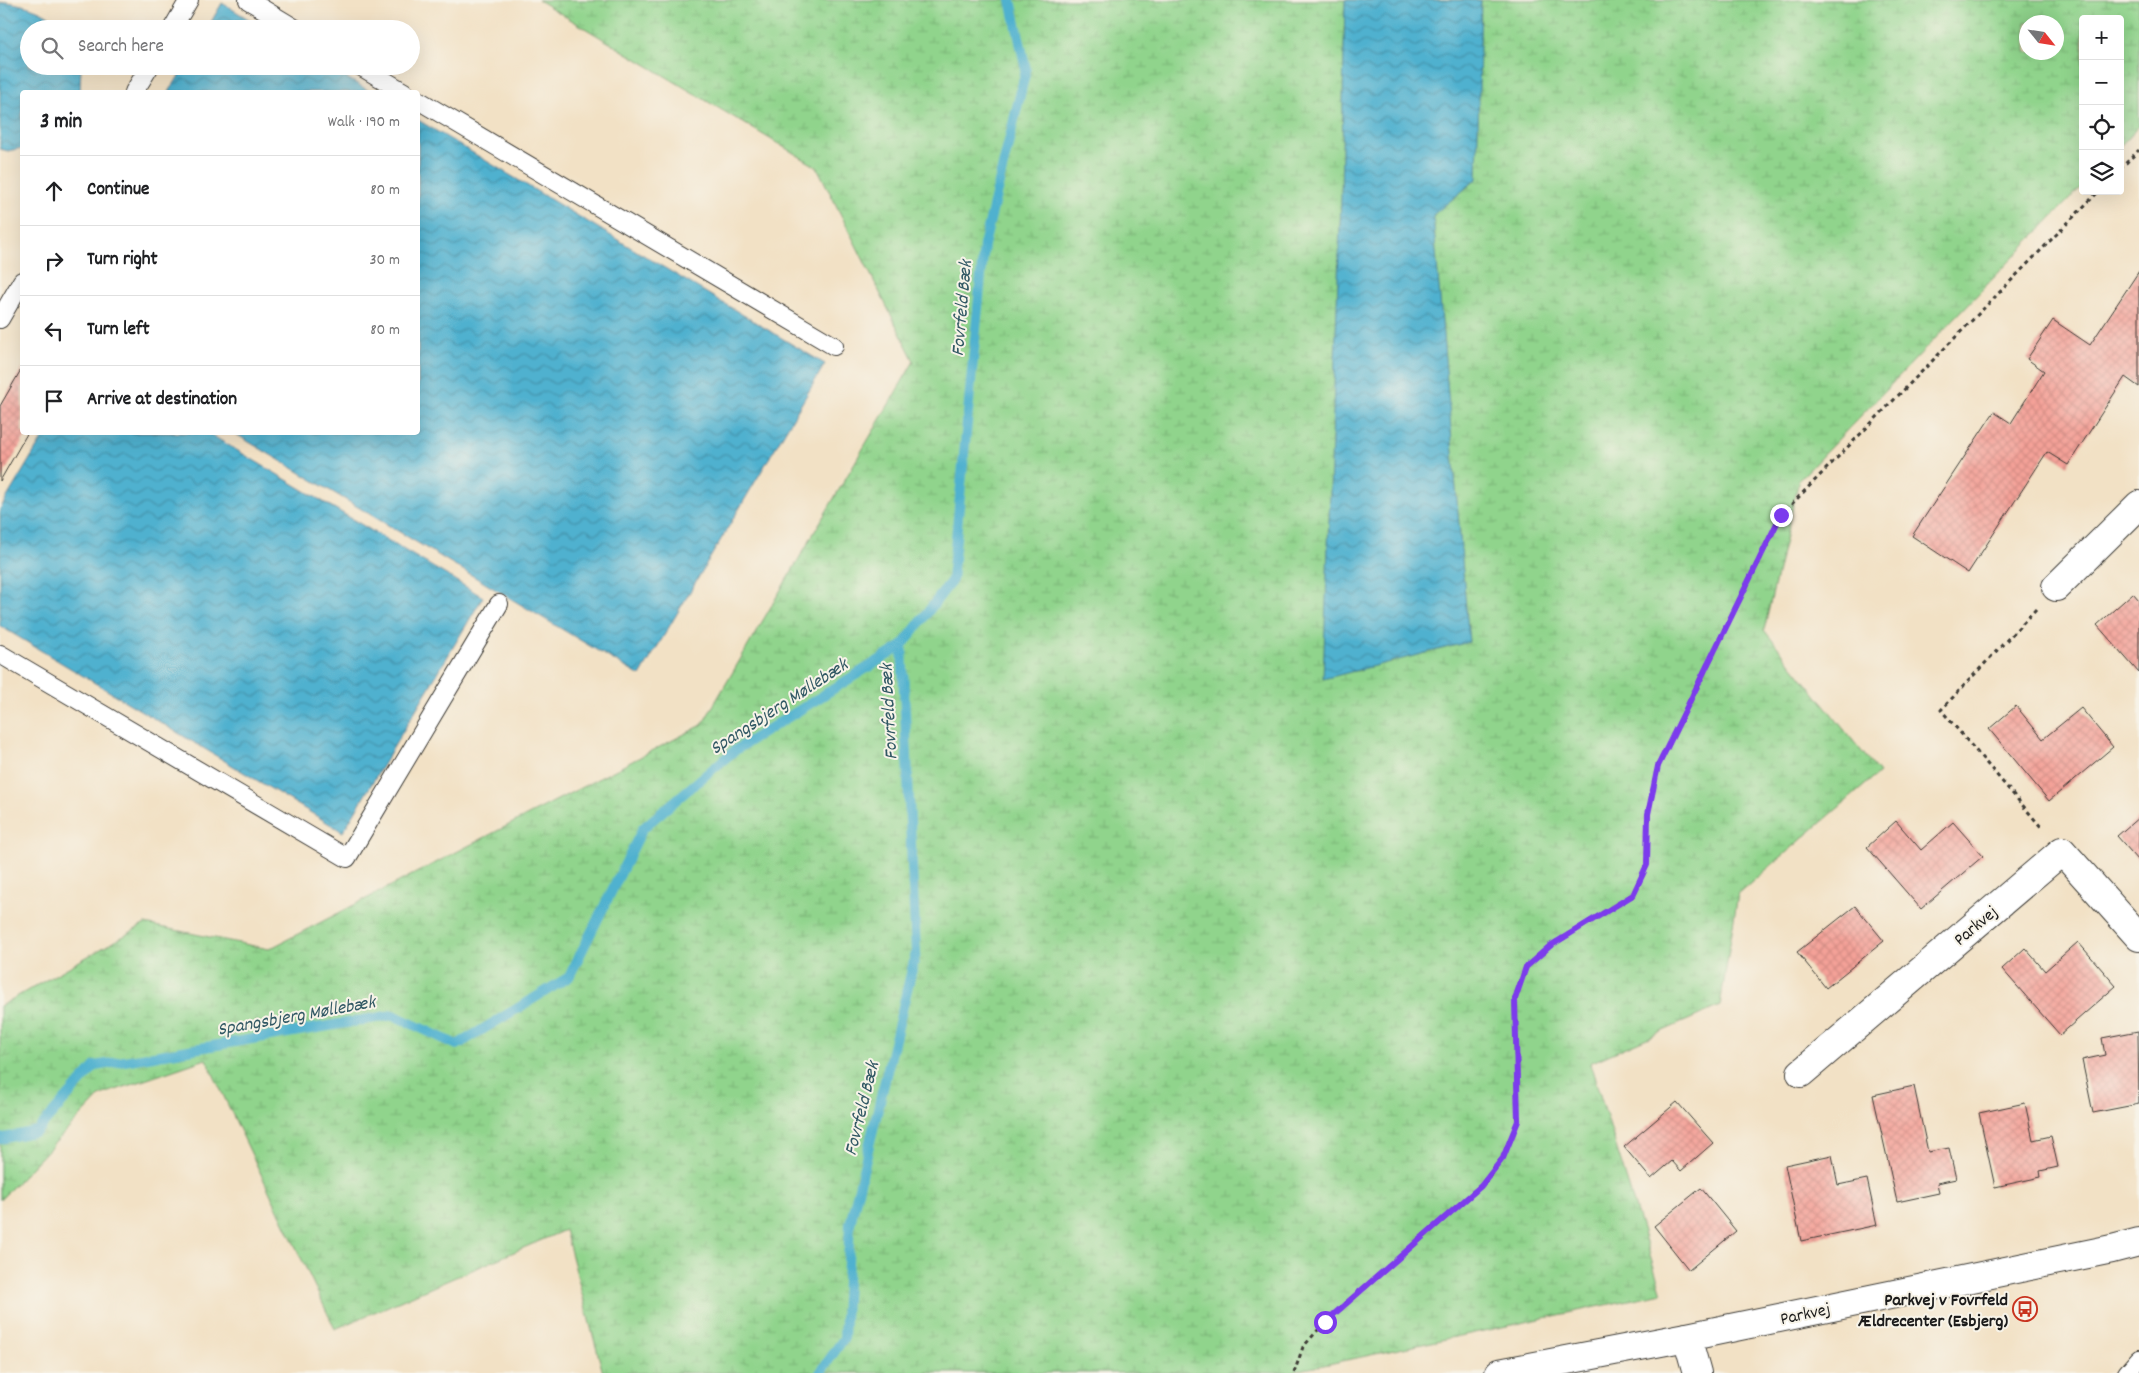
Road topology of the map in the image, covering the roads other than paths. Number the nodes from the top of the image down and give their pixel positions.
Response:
1 (189, 0) edge
2 (248, 0) edge
3 (177, 20) edge
4 (281, 20) edge
5 (144, 75) edge
6 (375, 75) edge
7 (135, 90) edge
8 (401, 90) edge
9 (420, 101) edge
10 (20, 284) edge
11 (0, 319) edge
12 (834, 346) dead end
13 (2139, 505) edge
14 (2056, 587) road end
15 (498, 604) dead end
16 (0, 654) edge
17 (2139, 937) edge
18 (1801, 1073) dead end
19 (2139, 1242) edge
20 (1687, 1337) junction
21 (2139, 1359) edge
22 (1499, 1373) edge
23 (1697, 1373) edge
24 (2127, 1373) edge

1 - 3 lane
2 - 4 lane
5 - 7 lane
6 - 8 lane
9 - 12 lane
10 - 11 lane
13 - 14 street
15 - 16 lane
17 - 18 street, Parkvej
19 - 20 street, Parkvej
20 - 22 street, Parkvej
20 - 23 street
21 - 24 lane

